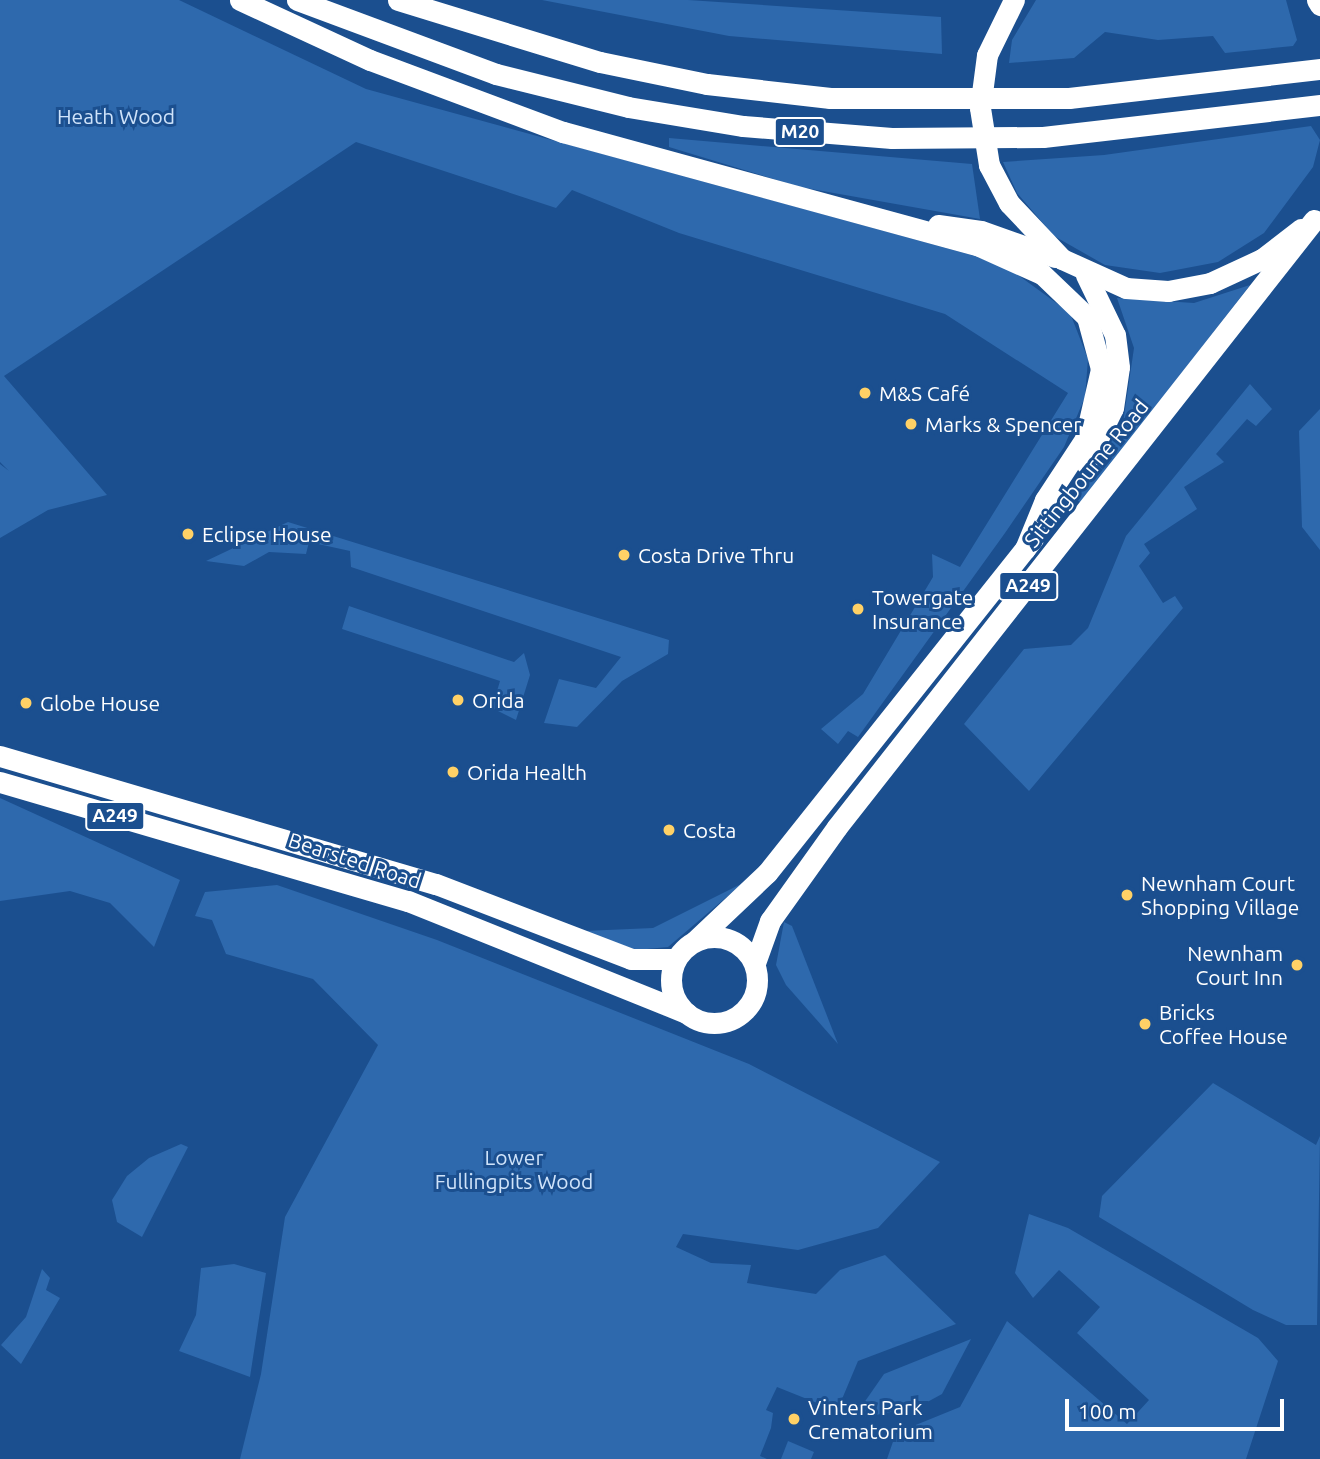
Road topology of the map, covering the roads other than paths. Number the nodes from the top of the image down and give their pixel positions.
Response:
1 (240, 0) edge
2 (297, 0) edge
3 (398, 0) edge
4 (1014, 0) edge
5 (1317, 0) edge
6 (1320, 5) edge
7 (1320, 69) edge
8 (1320, 105) edge
9 (1317, 216) edge
10 (884, 220) junction
11 (1062, 259) junction
12 (1086, 275) junction
13 (1025, 549) junction
14 (0, 755) edge
15 (0, 782) edge
16 (695, 941) junction
17 (676, 959) junction
18 (755, 964) junction
19 (686, 1013) junction

1 - 10 highway
2 - 8 highway, M20
3 - 7 highway, M20
4 - 11 highway, bridge
5 - 6 highway
9 - 12 highway
9 - 18 highway, Sittingbourne Road / A249
10 - 11 highway
10 - 13 highway
11 - 12 highway
12 - 13 highway, Sittingbourne Road / A249
13 - 16 highway, Sittingbourne Road / A249
14 - 17 highway, Bearsted Road / A249
15 - 19 highway, Bearsted Road / A249
16 - 17 highway
16 - 18 highway
17 - 19 highway
18 - 19 highway

